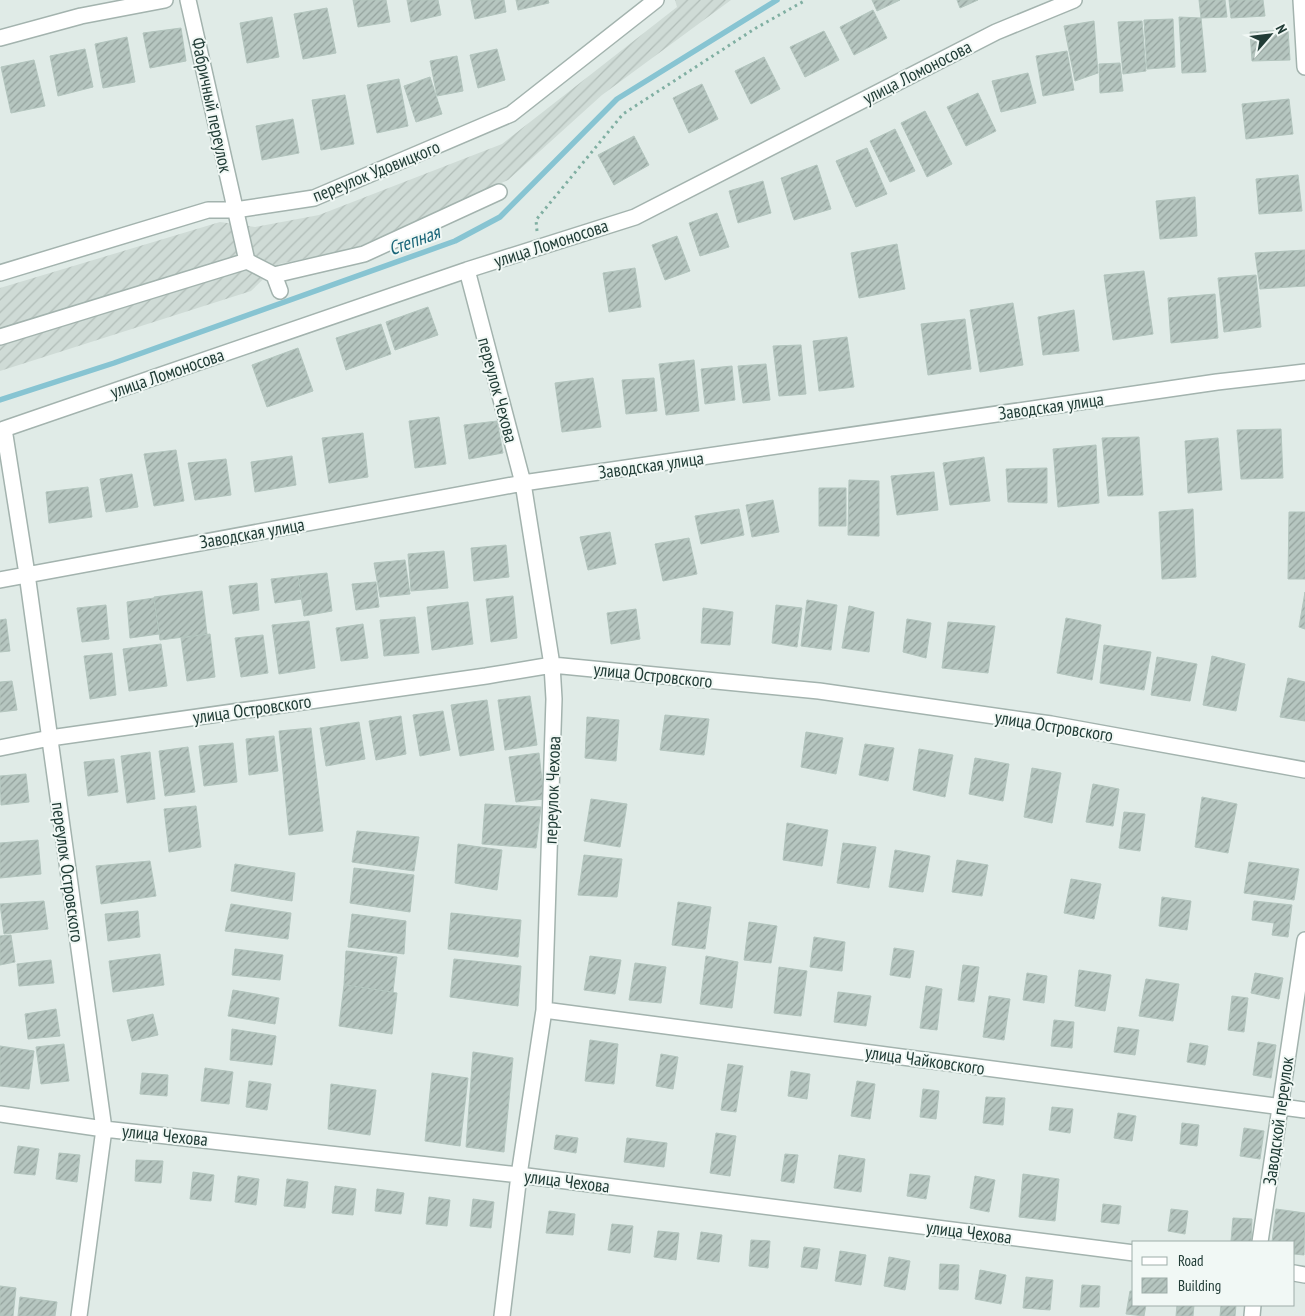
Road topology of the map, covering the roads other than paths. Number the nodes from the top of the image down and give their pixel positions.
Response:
1 (165, 0) edge
2 (188, 0) edge
3 (656, 0) edge
4 (1074, 0) edge
5 (1301, 0) edge
6 (0, 38) edge
7 (1305, 67) edge
8 (499, 192) dead end
9 (235, 210) junction
10 (247, 261) junction
11 (467, 270) junction
12 (0, 273) edge
13 (274, 275) junction
14 (280, 291) dead end
15 (0, 337) edge
16 (1305, 372) edge
17 (4, 428) joint
18 (523, 484) junction
19 (28, 574) junction
20 (0, 580) edge
21 (552, 665) junction
22 (50, 738) junction
23 (0, 748) edge
24 (1305, 770) edge
25 (1305, 940) edge
26 (544, 1010) junction
27 (1279, 1107) junction
28 (1305, 1110) edge
29 (0, 1114) edge
30 (104, 1129) junction
31 (519, 1175) junction
32 (1260, 1241) edge
33 (1132, 1253) edge
34 (79, 1316) edge
35 (502, 1316) edge

1 - 6 street
2 - 9 street, Фабричный переулок
3 - 9 street, переулок Удовицкого
4 - 11 street, улица Ломоносова
5 - 7 street
8 - 13 street
9 - 10 street, Фабричный переулок
9 - 12 street, переулок Удовицкого
10 - 13 street
10 - 15 street
11 - 17 street, улица Ломоносова
11 - 18 street, переулок Чехова
13 - 14 street
16 - 18 street, Заводская улица
17 - 19 street, переулок Островского
18 - 19 street, Заводская улица
18 - 21 street, переулок Чехова
19 - 20 street, Заводская улица
19 - 22 street, переулок Островского
21 - 22 street, улица Островского
21 - 24 street, улица Островского
21 - 26 street, переулок Чехова
22 - 23 street, улица Островского
22 - 30 street, переулок Островского
25 - 27 street, Заводской переулок
26 - 27 street, улица Чайковского
26 - 31 street, переулок Чехова
27 - 28 street, улица Чайковского
27 - 32 street, Заводской переулок
29 - 30 street, улица Чехова
30 - 31 street, улица Чехова
30 - 34 street, переулок Островского
31 - 33 street, улица Чехова
31 - 35 street, переулок Чехова

